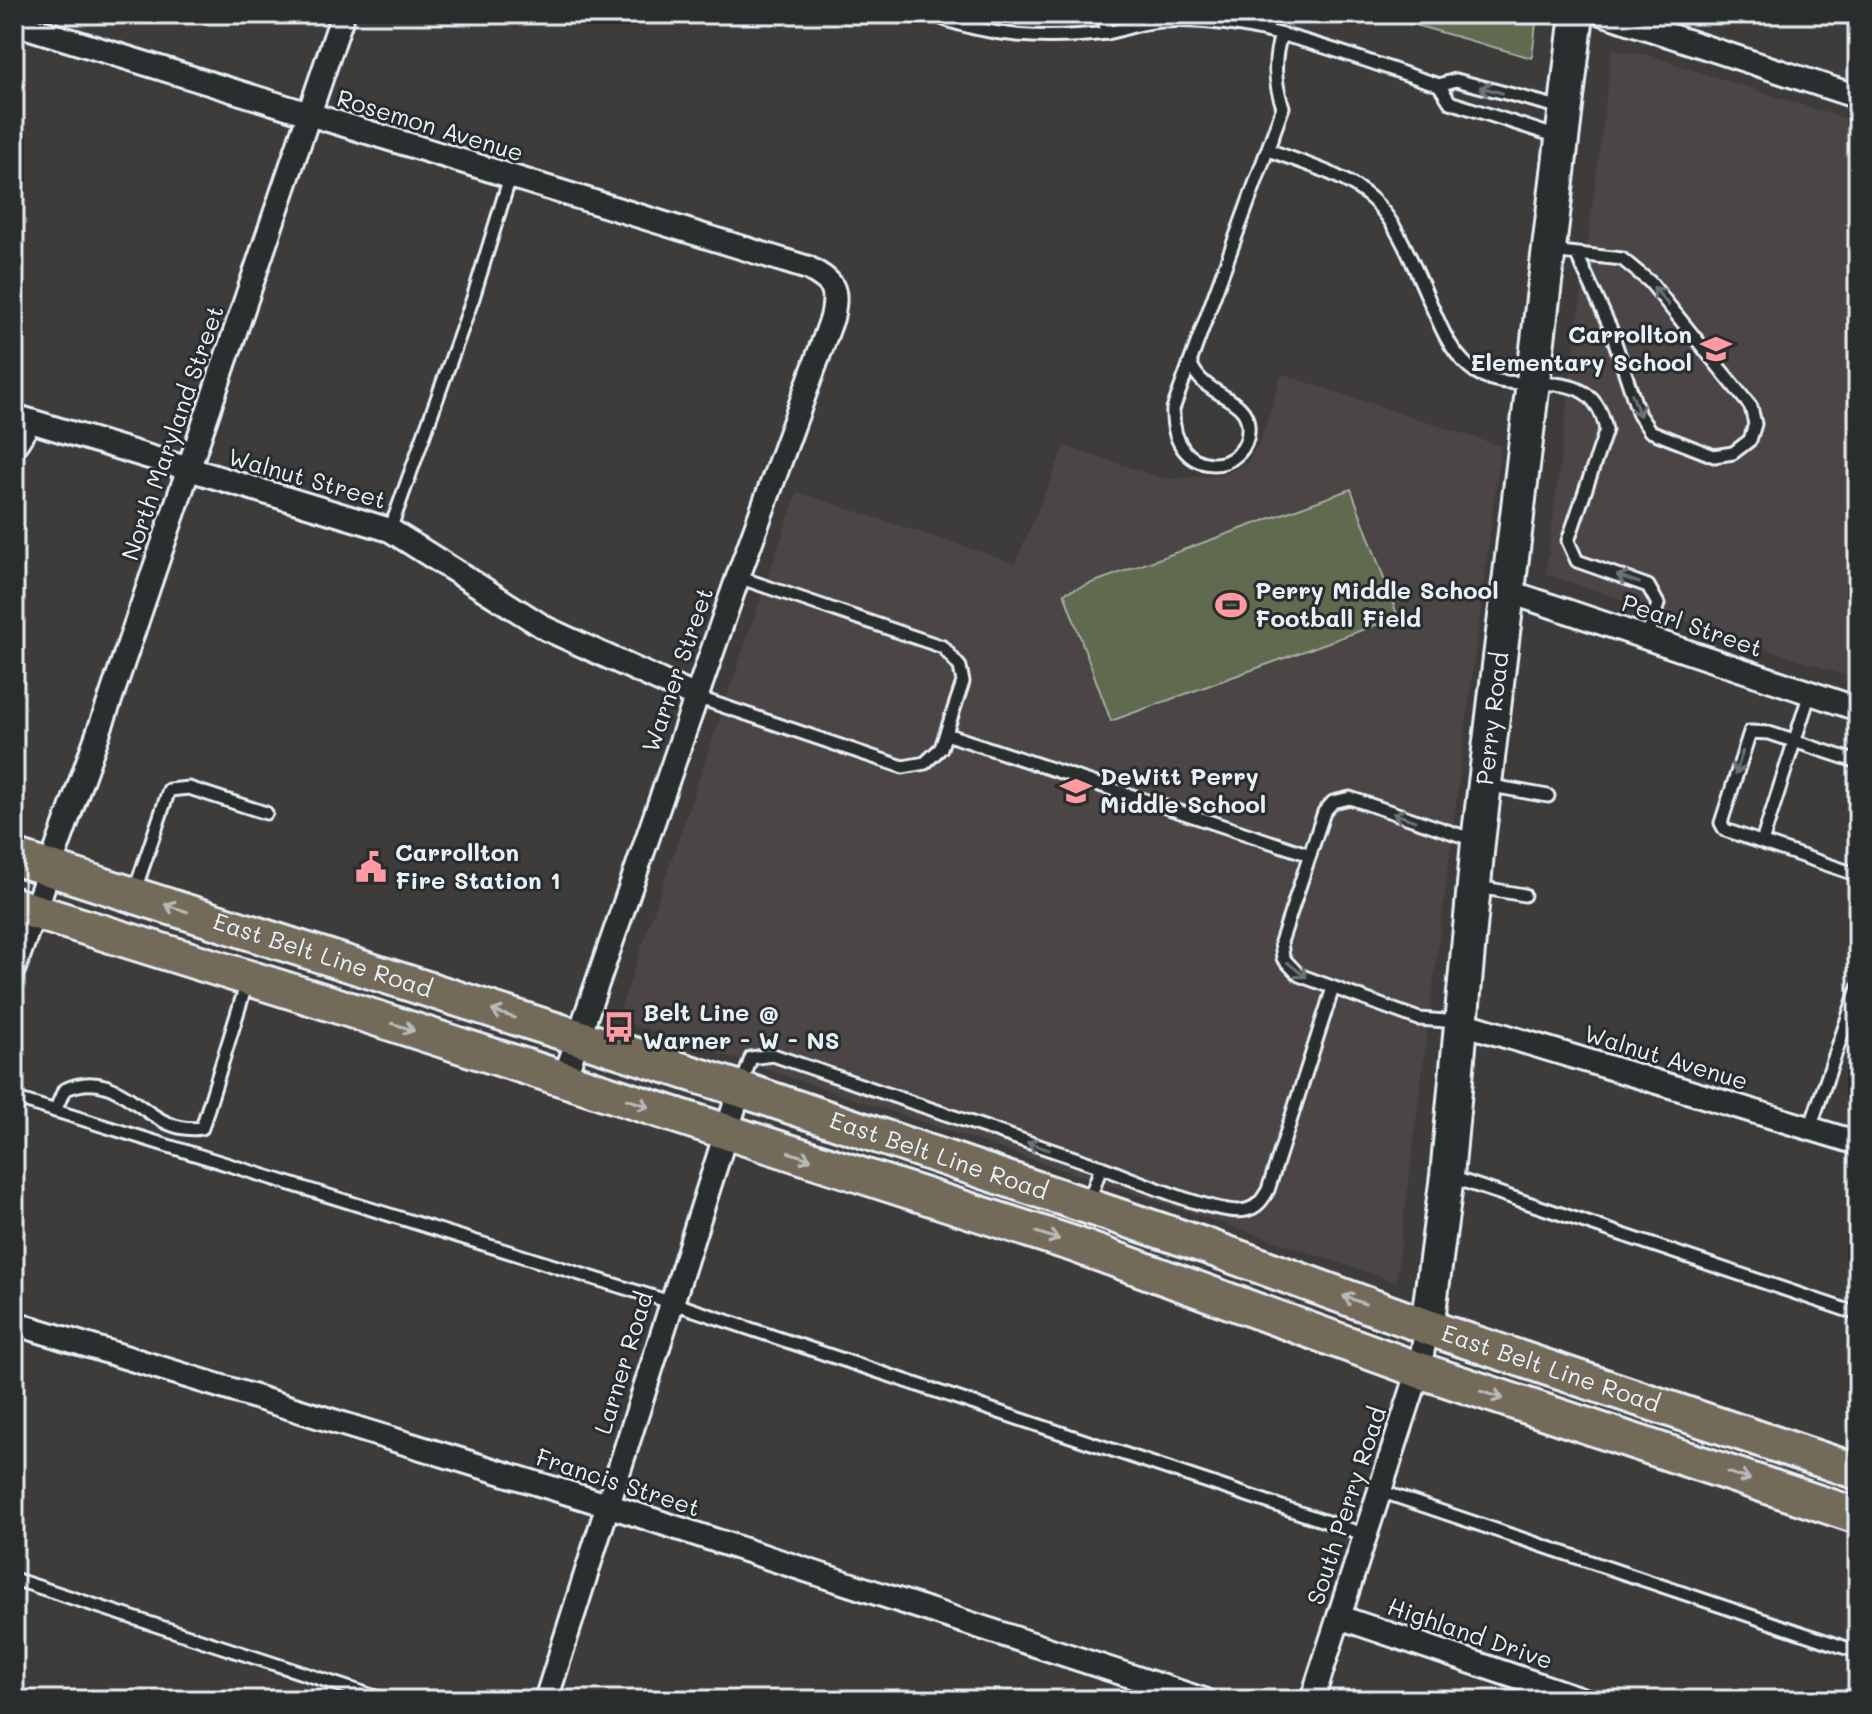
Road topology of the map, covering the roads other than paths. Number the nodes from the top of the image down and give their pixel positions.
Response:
1 (343, 14) edge
2 (930, 14) edge
3 (1103, 14) edge
4 (1577, 14) edge
5 (1604, 14) edge
6 (14, 23) edge
7 (1107, 33) junction
8 (1281, 35) junction
9 (1439, 85) junction
10 (1858, 97) edge
11 (308, 116) junction
12 (1564, 124) junction
13 (1268, 150) junction
14 (510, 177) junction
15 (1563, 253) junction
16 (829, 280) joint
17 (1191, 364) junction
18 (1534, 383) junction
19 (25, 420) edge
20 (14, 457) edge
21 (188, 471) junction
22 (390, 530) junction
23 (738, 577) junction
24 (1510, 592) junction
25 (1647, 638) junction
26 (1810, 693) junction
27 (696, 697) junction
28 (1858, 709) edge
29 (946, 734) junction
30 (1794, 741) junction
31 (1858, 762) edge
32 (1485, 785) junction
33 (1548, 796) dead end
34 (266, 813) dead end
35 (1478, 842) junction
36 (1762, 842) junction
37 (1310, 855) junction
38 (14, 857) edge
39 (48, 867) junction
40 (1858, 875) edge
41 (1473, 887) junction
42 (133, 895) junction
43 (1524, 895) dead end
44 (24, 908) edge
45 (14, 968) edge
46 (248, 978) junction
47 (1333, 988) junction
48 (1858, 988) edge
49 (1459, 1022) junction
50 (578, 1038) junction
51 (564, 1079) junction
52 (740, 1089) junction
53 (14, 1098) edge
54 (55, 1111) junction
55 (1810, 1128) junction
56 (726, 1132) junction
57 (1858, 1143) edge
58 (1101, 1167) junction
59 (1447, 1176) junction
60 (1088, 1205) junction
61 (670, 1302) junction
62 (1858, 1314) edge
63 (14, 1323) edge
64 (1427, 1327) junction
65 (1419, 1370) junction
66 (1858, 1472) edge
67 (1380, 1491) junction
68 (607, 1505) junction
69 (1858, 1516) edge
70 (1366, 1535) junction
71 (14, 1579) edge
72 (1339, 1617) junction
73 (1858, 1652) edge
74 (385, 1700) edge
75 (546, 1700) edge
76 (1204, 1700) edge
77 (1312, 1700) edge
78 (1584, 1700) edge

1 - 11 street, North Maryland Street
2 - 7 lane
3 - 7 lane
4 - 12 street, Perry Road
5 - 10 street
6 - 11 street, Rosemon Avenue
7 - 8 lane
8 - 9 lane
8 - 13 lane
12 -> 9 lane
9 - 12 lane
11 - 14 street, Rosemon Avenue
11 - 21 street, North Maryland Street
12 - 15 street, Perry Road
13 - 17 lane
13 - 18 lane
14 - 16 street, Rosemon Avenue
14 - 22 lane
15 -> 15 lane
15 - 18 street, Perry Road
16 - 23 street, Warner Street
17 - 17 lane
18 - 24 street, Perry Road
25 -> 18 lane
19 - 20 lane
19 - 21 street, Walnut Street
21 - 22 street, Walnut Street
21 - 39 street, North Maryland Street
22 - 27 street, Walnut Street
23 - 27 street, Warner Street
23 - 29 lane
24 - 25 street, Pearl Street
24 - 32 street, Perry Road
25 - 26 street, Pearl Street
26 - 28 street, Pearl Street
26 - 30 lane
27 - 29 lane
27 - 50 street, Warner Street
29 - 37 lane
30 - 31 lane
30 - 36 lane
30 -> 36 lane
32 - 33 lane
32 - 35 street, Perry Road
34 - 42 lane
35 -> 37 lane
35 - 41 street, Perry Road
36 - 40 lane
37 -> 47 lane
38 - 39 main road, East Belt Line Road
39 - 42 main road, East Belt Line Road
39 - 44 street, North Maryland Street
41 - 43 lane
41 - 49 street, Perry Road
50 -> 42 main road, East Belt Line Road
44 - 45 street, North Maryland Street
44 - 46 main road, East Belt Line Road
46 -> 51 main road, East Belt Line Road
46 - 54 lane
47 - 49 lane
47 - 58 lane
48 - 55 lane
49 - 55 street, Walnut Avenue
49 - 59 street, Perry Road
50 - 51 street, Warner Street
50 - 52 main road, East Belt Line Road
51 -> 56 main road, East Belt Line Road
52 - 56 street, Larner Road
58 -> 52 lane
52 - 60 main road, East Belt Line Road
53 - 54 lane
54 - 61 lane
55 - 57 street, Walnut Avenue
56 - 61 street, Larner Road
56 -> 65 main road, East Belt Line Road
58 - 60 lane
59 - 62 lane
59 - 64 street, Perry Road
64 -> 60 main road, East Belt Line Road
61 - 68 street, Larner Road
61 - 70 lane
63 - 68 street, Francis Street
64 - 65 street, South Perry Road
64 - 66 main road, East Belt Line Road
65 - 67 street, South Perry Road
65 -> 69 main road, East Belt Line Road
67 - 70 street, South Perry Road
67 - 73 lane
68 - 75 street, Larner Road
68 - 76 street, Francis Street
70 - 72 street, South Perry Road
71 - 74 lane
72 - 77 street, South Perry Road
72 - 78 street, Highland Drive

